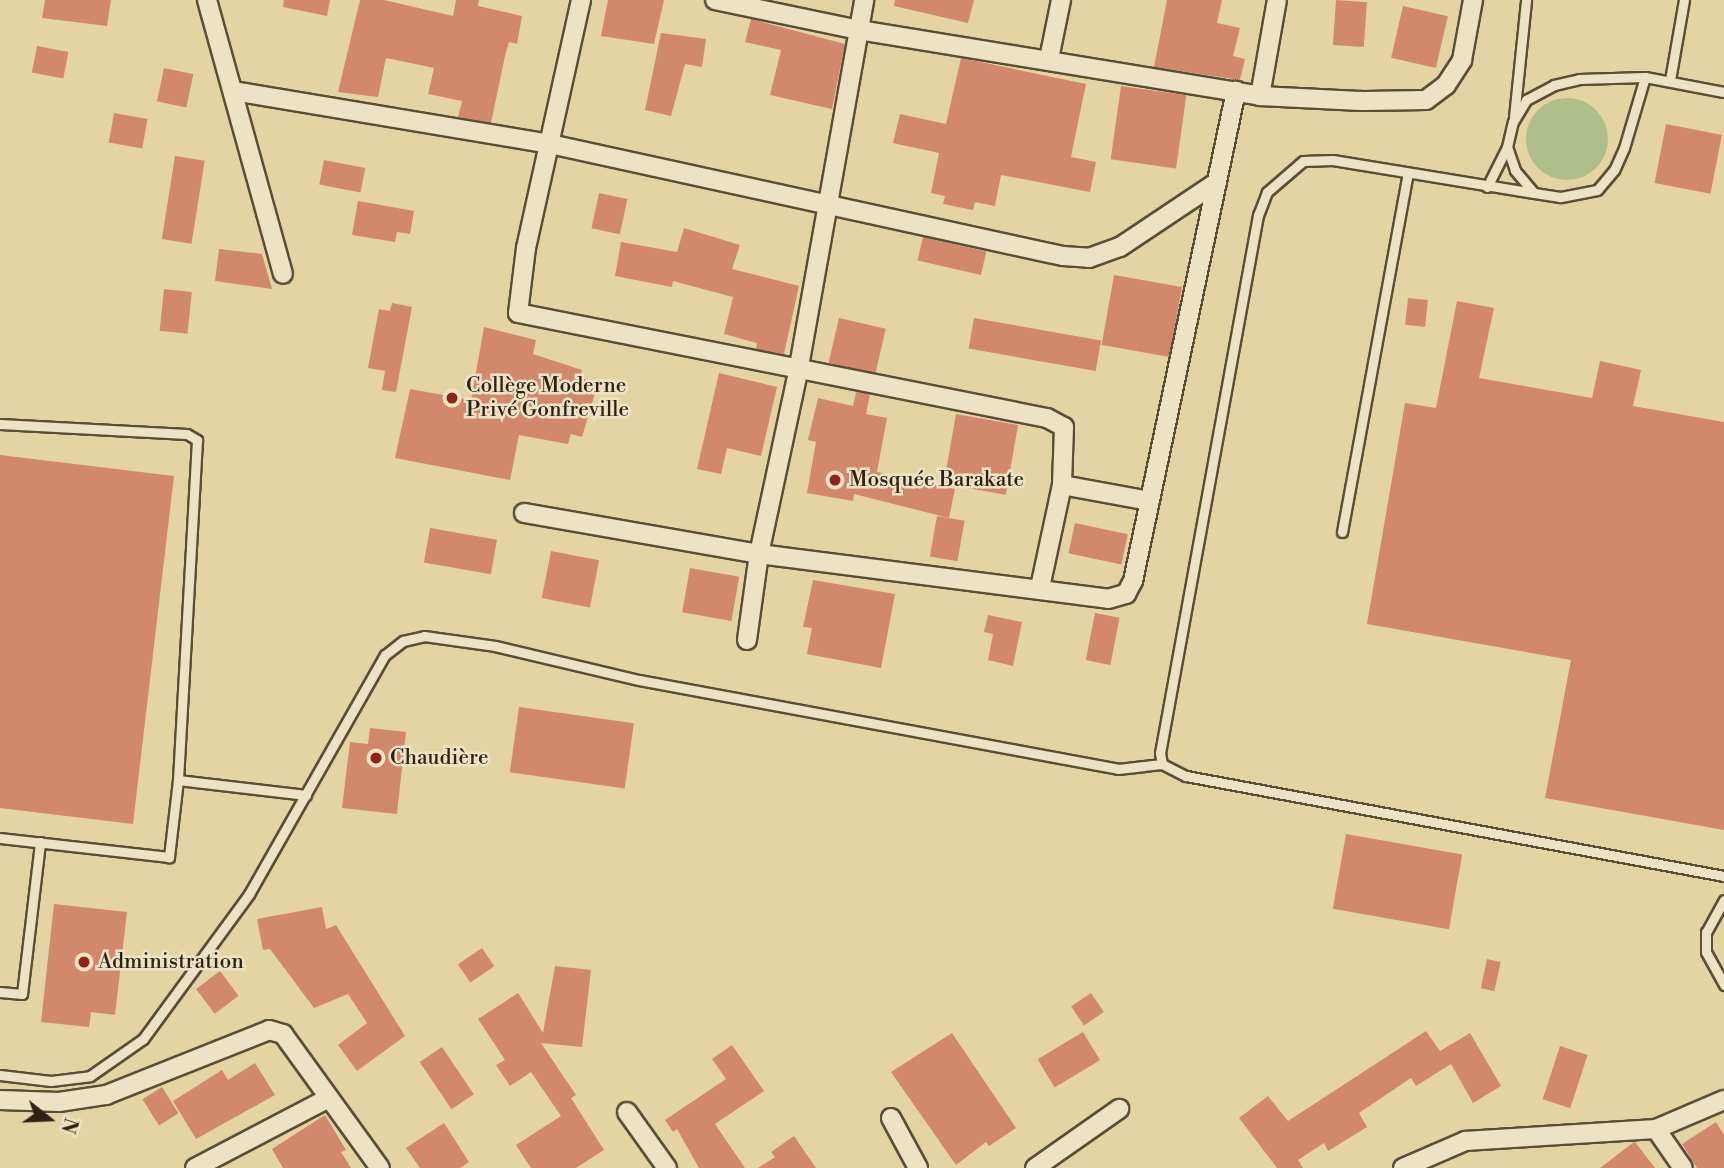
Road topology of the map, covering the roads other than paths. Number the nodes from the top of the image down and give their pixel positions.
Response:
1 (207, 0) edge
2 (581, 0) edge
3 (715, 0) edge
4 (864, 0) edge
5 (1061, 0) edge
6 (1277, 0) edge
7 (1473, 0) edge
8 (1526, 0) edge
9 (1685, 0) edge
10 (859, 30) junction
11 (1049, 59) junction
12 (1645, 76) junction
13 (1671, 80) junction
14 (234, 91) junction
15 (1236, 91) junction
16 (1724, 92) edge
17 (1260, 96) junction
18 (1513, 122) junction
19 (550, 144) junction
20 (1507, 147) junction
21 (1409, 174) junction
22 (1217, 182) junction
23 (1487, 187) junction
24 (1534, 192) junction
25 (830, 202) junction
26 (283, 274) dead end
27 (798, 372) junction
28 (0, 424) edge
29 (1062, 485) junction
30 (1150, 501) junction
31 (524, 513) dead end
32 (1342, 531) dead end
33 (759, 554) junction
34 (1040, 588) junction
35 (747, 640) dead end
36 (1162, 764) junction
37 (178, 780) junction
38 (306, 795) junction
39 (0, 838) edge
40 (40, 842) junction
41 (1724, 876) edge
42 (1724, 900) edge
43 (1724, 985) edge
44 (0, 992) edge
45 (0, 1075) edge
46 (329, 1098) junction
47 (0, 1100) edge
48 (1724, 1100) edge
49 (1119, 1109) dead end
50 (627, 1112) dead end
51 (891, 1118) dead end
52 (1656, 1129) junction
53 (195, 1168) edge
54 (380, 1168) edge
55 (667, 1168) edge
56 (918, 1168) edge
57 (1035, 1168) edge
58 (1403, 1168) edge
59 (1683, 1168) edge

1 - 14 street
2 - 19 street
3 - 10 street
4 - 10 street
5 - 11 street
6 - 17 street
7 - 17 street
8 - 18 lane
9 - 13 lane
10 - 11 street
10 - 25 street
11 - 15 street
12 - 13 lane
12 - 18 lane
12 - 24 lane
13 - 16 lane
14 - 19 street
14 - 26 street
15 - 17 street
15 - 22 street
18 - 20 lane
19 - 25 street
19 - 27 street
20 - 23 lane
20 - 24 lane
21 - 23 lane
21 - 32 lane
21 - 36 lane
22 - 25 street
22 - 30 street
23 - 24 lane
25 - 27 street
27 - 29 street
27 - 33 street
28 - 37 lane
29 - 30 street
29 - 34 street
30 - 34 street
31 - 33 street
33 - 34 street
33 - 35 street
36 - 38 lane
36 - 41 lane
37 - 38 lane
37 - 40 lane
38 - 45 lane
39 - 40 lane
40 - 44 lane
42 - 43 lane
46 - 47 street
46 - 53 street
46 - 54 street
48 - 52 street
49 - 57 street
50 - 55 street
51 - 56 street
52 - 58 street
52 - 59 street

